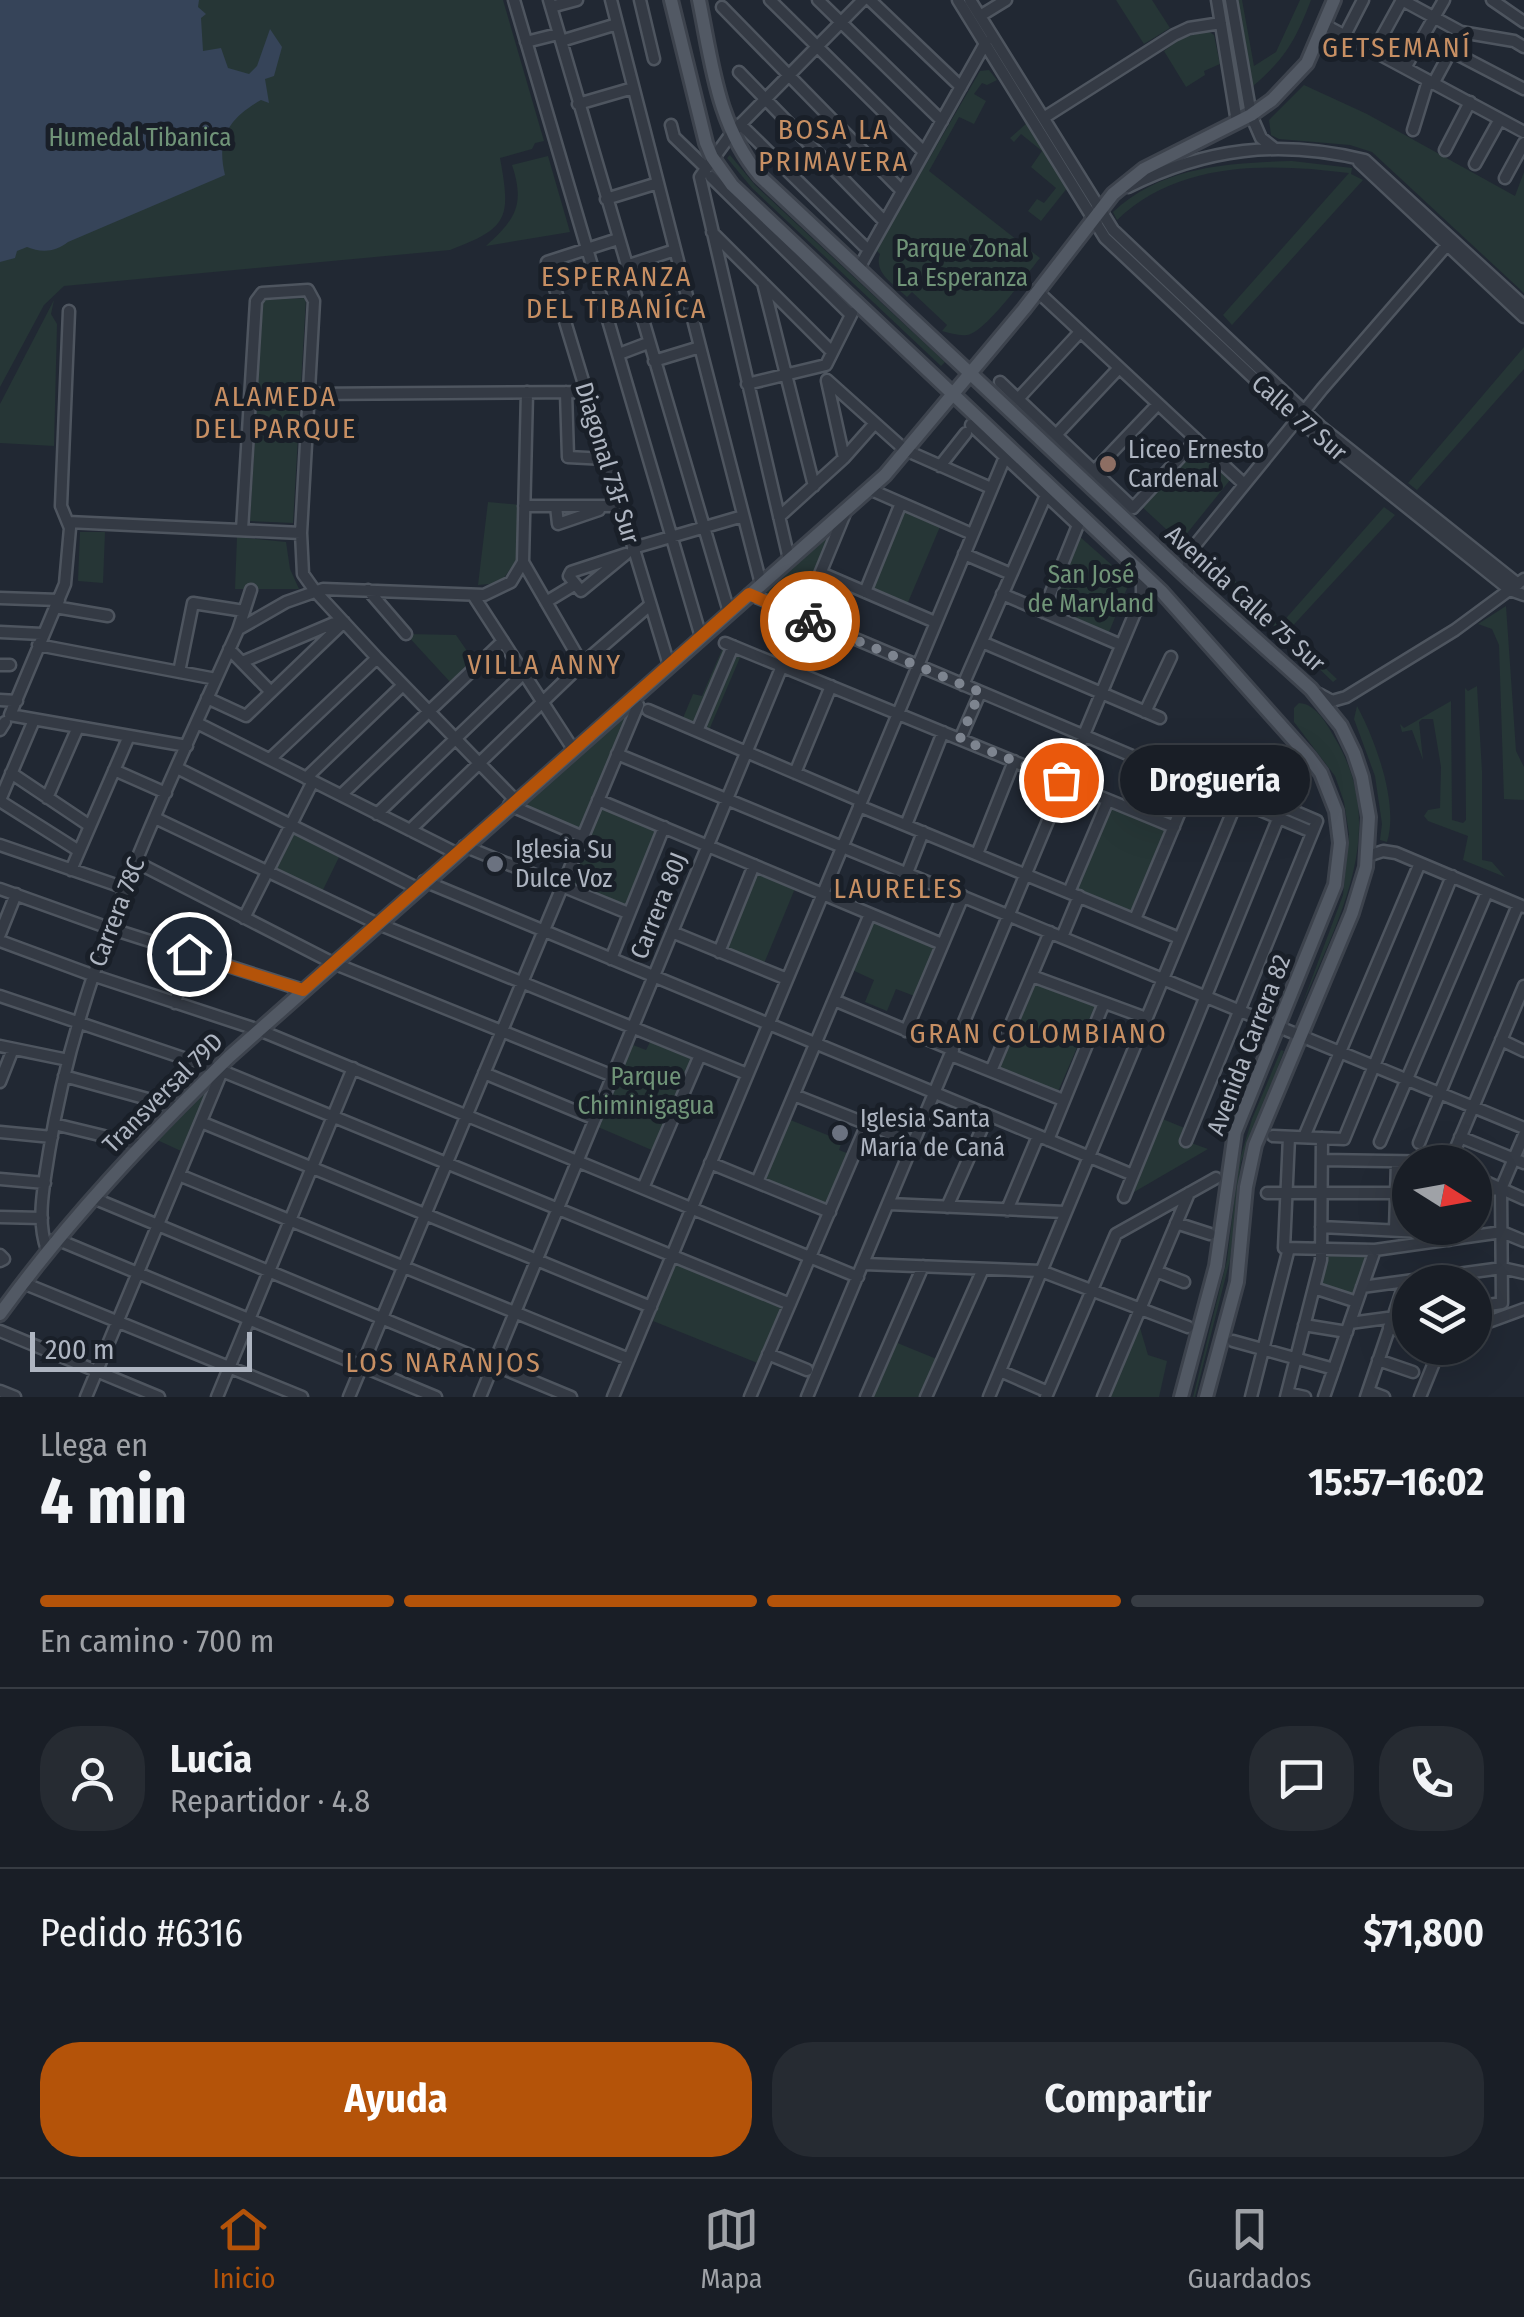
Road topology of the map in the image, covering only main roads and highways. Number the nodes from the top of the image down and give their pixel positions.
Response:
1 (671, 0) edge
2 (699, 0) edge
3 (1334, 0) edge
4 (1036, 290) junction
5 (987, 353) junction
6 (969, 370) junction
7 (993, 385) junction
8 (951, 391) junction
9 (935, 414) junction
10 (971, 424) junction
11 (905, 450) junction
12 (848, 508) joint
13 (1339, 830) joint
14 (1368, 856) joint
15 (0, 1314) edge
16 (1182, 1397) edge
17 (1206, 1397) edge

1 - 8 main road, Avenida Calle 75 Sur
2 - 6 main road, Avenida Calle 75 Sur
3 - 4 main road, Carrera 80J
4 - 5 main road, Carrera 80J
4 - 6 main road, Carrera 80J
5 - 6 main road, Carrera 80J
5 - 7 main road
6 - 7 main road, Avenida Calle 75 Sur
6 - 8 main road, Carrera 80J
7 - 14 main road, Avenida Calle 75 Sur
8 - 9 main road, Carrera 80J
8 - 10 main road, Avenida Calle 75 Sur
8 - 11 main road, Carrera 80J
9 - 10 main road
9 - 11 main road, Carrera 80J
10 - 13 main road, Avenida Calle 75 Sur
11 - 12 main road, Carrera 80J
12 - 15 main road, Transversal 79D
13 - 16 main road, Avenida Carrera 82
14 - 17 main road, Avenida Carrera 82

